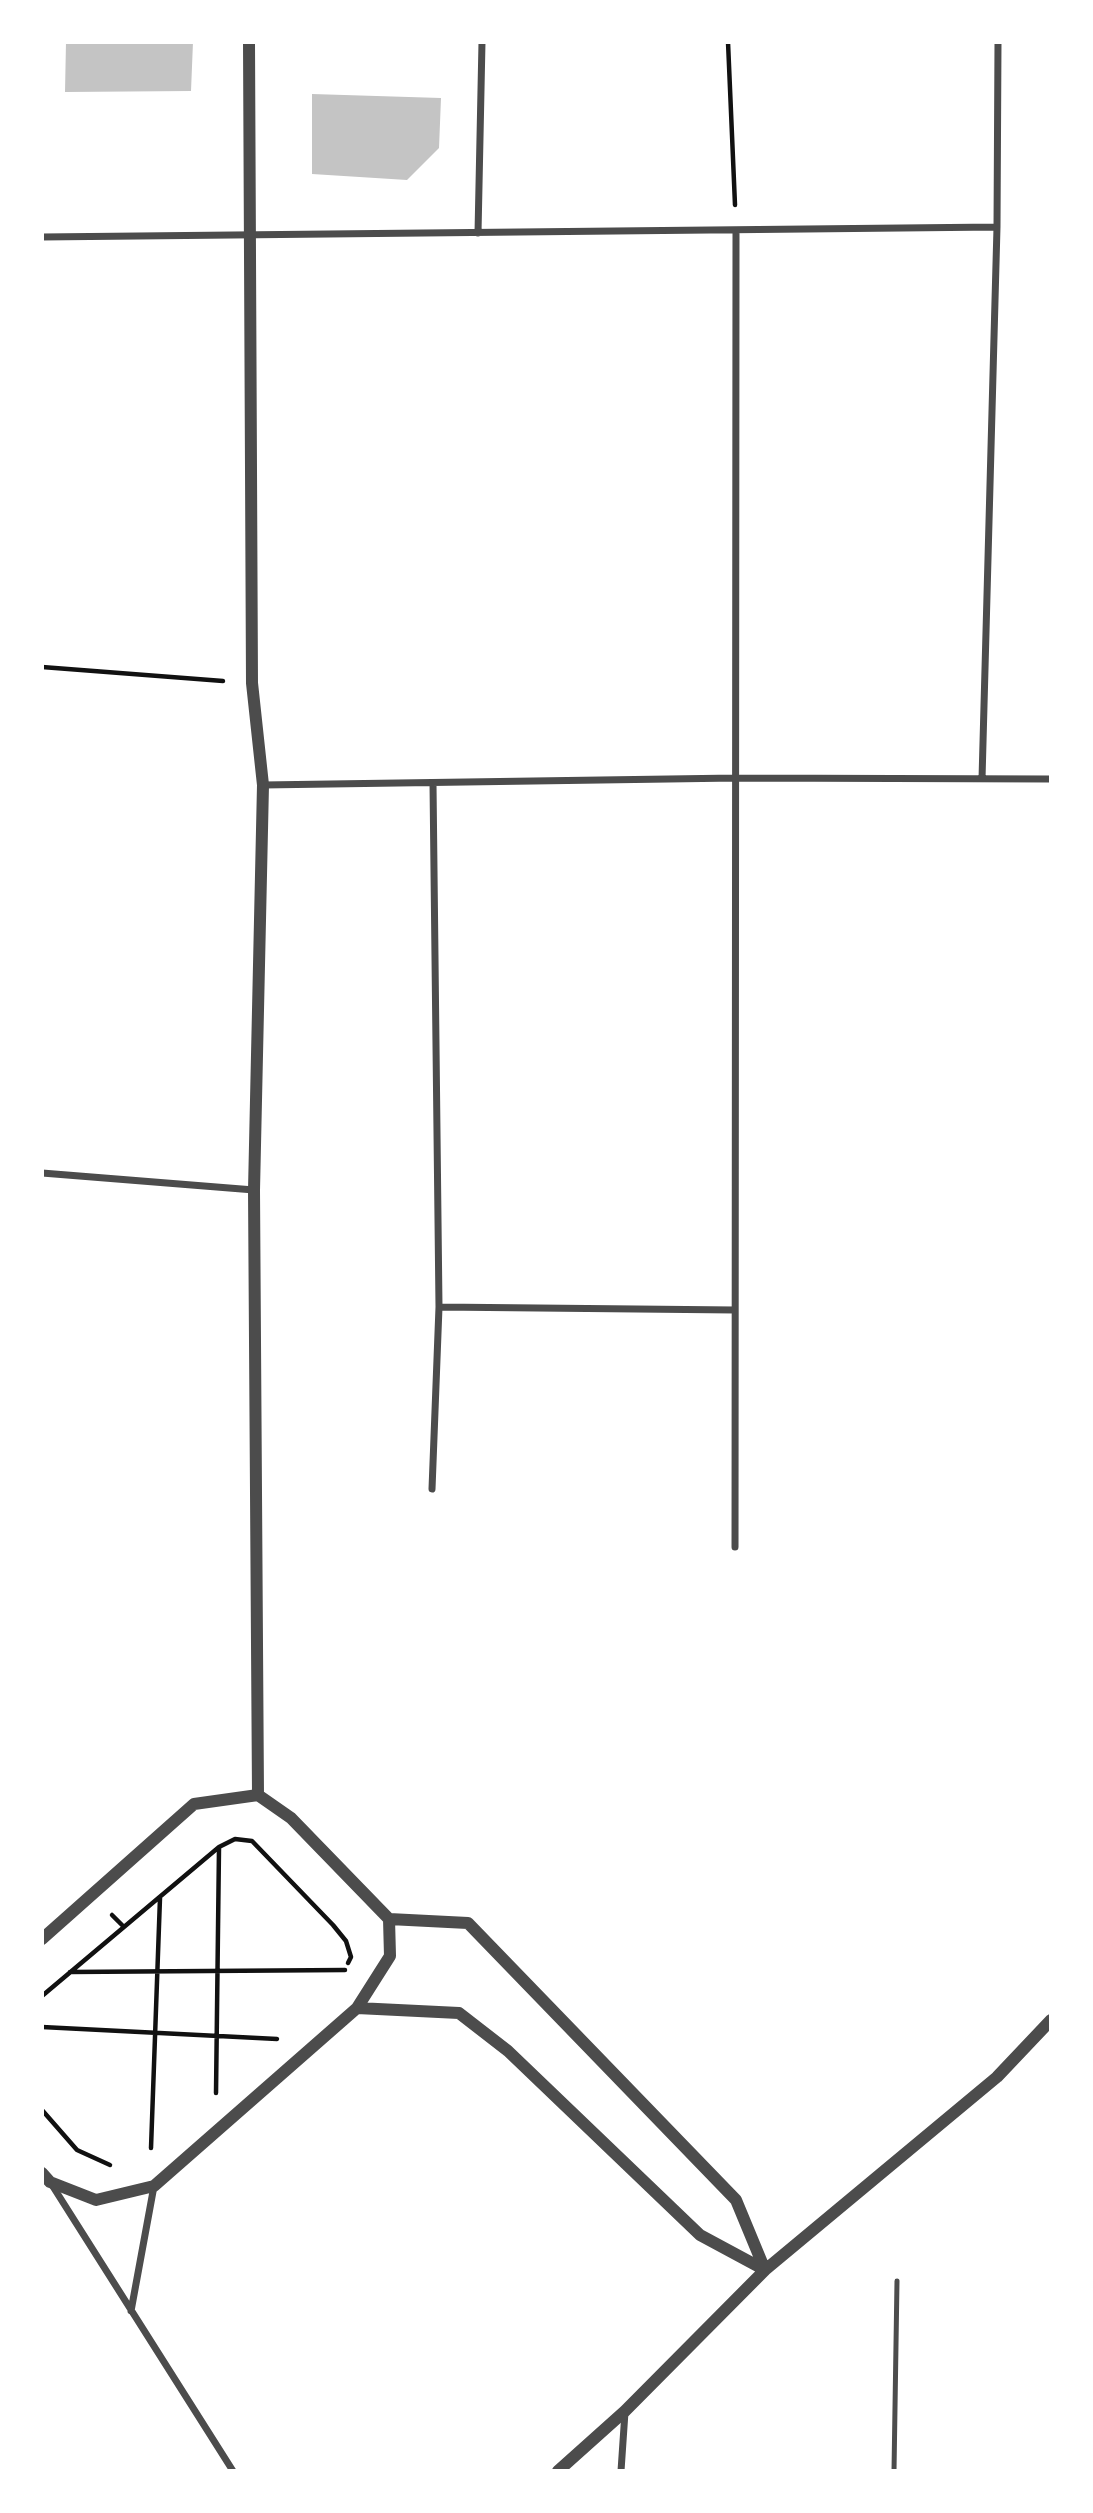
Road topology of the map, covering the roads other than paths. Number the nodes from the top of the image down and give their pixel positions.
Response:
1 (250, 42) edge
2 (482, 42) edge
3 (998, 42) edge
4 (997, 228) junction
5 (736, 230) junction
6 (478, 233) junction
7 (252, 235) junction
8 (42, 237) edge
9 (736, 778) junction
10 (982, 779) junction
11 (1051, 779) edge
12 (433, 783) junction
13 (263, 785) junction
14 (42, 1173) edge
15 (254, 1190) junction
16 (439, 1307) junction
17 (735, 1310) junction
18 (432, 1489) dead end
19 (735, 1547) dead end
20 (258, 1795) junction
21 (389, 1919) junction
22 (42, 1939) edge
23 (357, 2008) junction
24 (1051, 2020) edge
25 (46, 2177) edge
26 (154, 2186) junction
27 (765, 2270) junction
28 (897, 2281) dead end
29 (131, 2311) junction
30 (625, 2411) junction
31 (233, 2471) edge
32 (558, 2471) edge
33 (621, 2471) edge
34 (894, 2471) edge

1 - 7 street
2 - 6 street
3 - 4 street
4 - 5 street
4 - 10 street
5 - 6 street
5 - 9 street
6 - 7 street
7 - 8 street
7 - 13 street
9 - 10 street
9 - 12 street
9 - 17 street
10 - 11 street
12 - 13 street
12 - 16 street
13 - 15 street
14 - 15 street
15 - 20 street
16 - 17 street
16 - 18 street
17 - 19 street
20 - 21 street
20 - 22 street
21 - 23 street
21 - 27 street
23 - 26 street
23 - 27 street
24 - 27 street
25 - 26 street
25 - 29 street
26 - 29 street
27 - 30 street
28 - 34 lane
29 - 31 street
30 - 32 street
30 - 33 street

